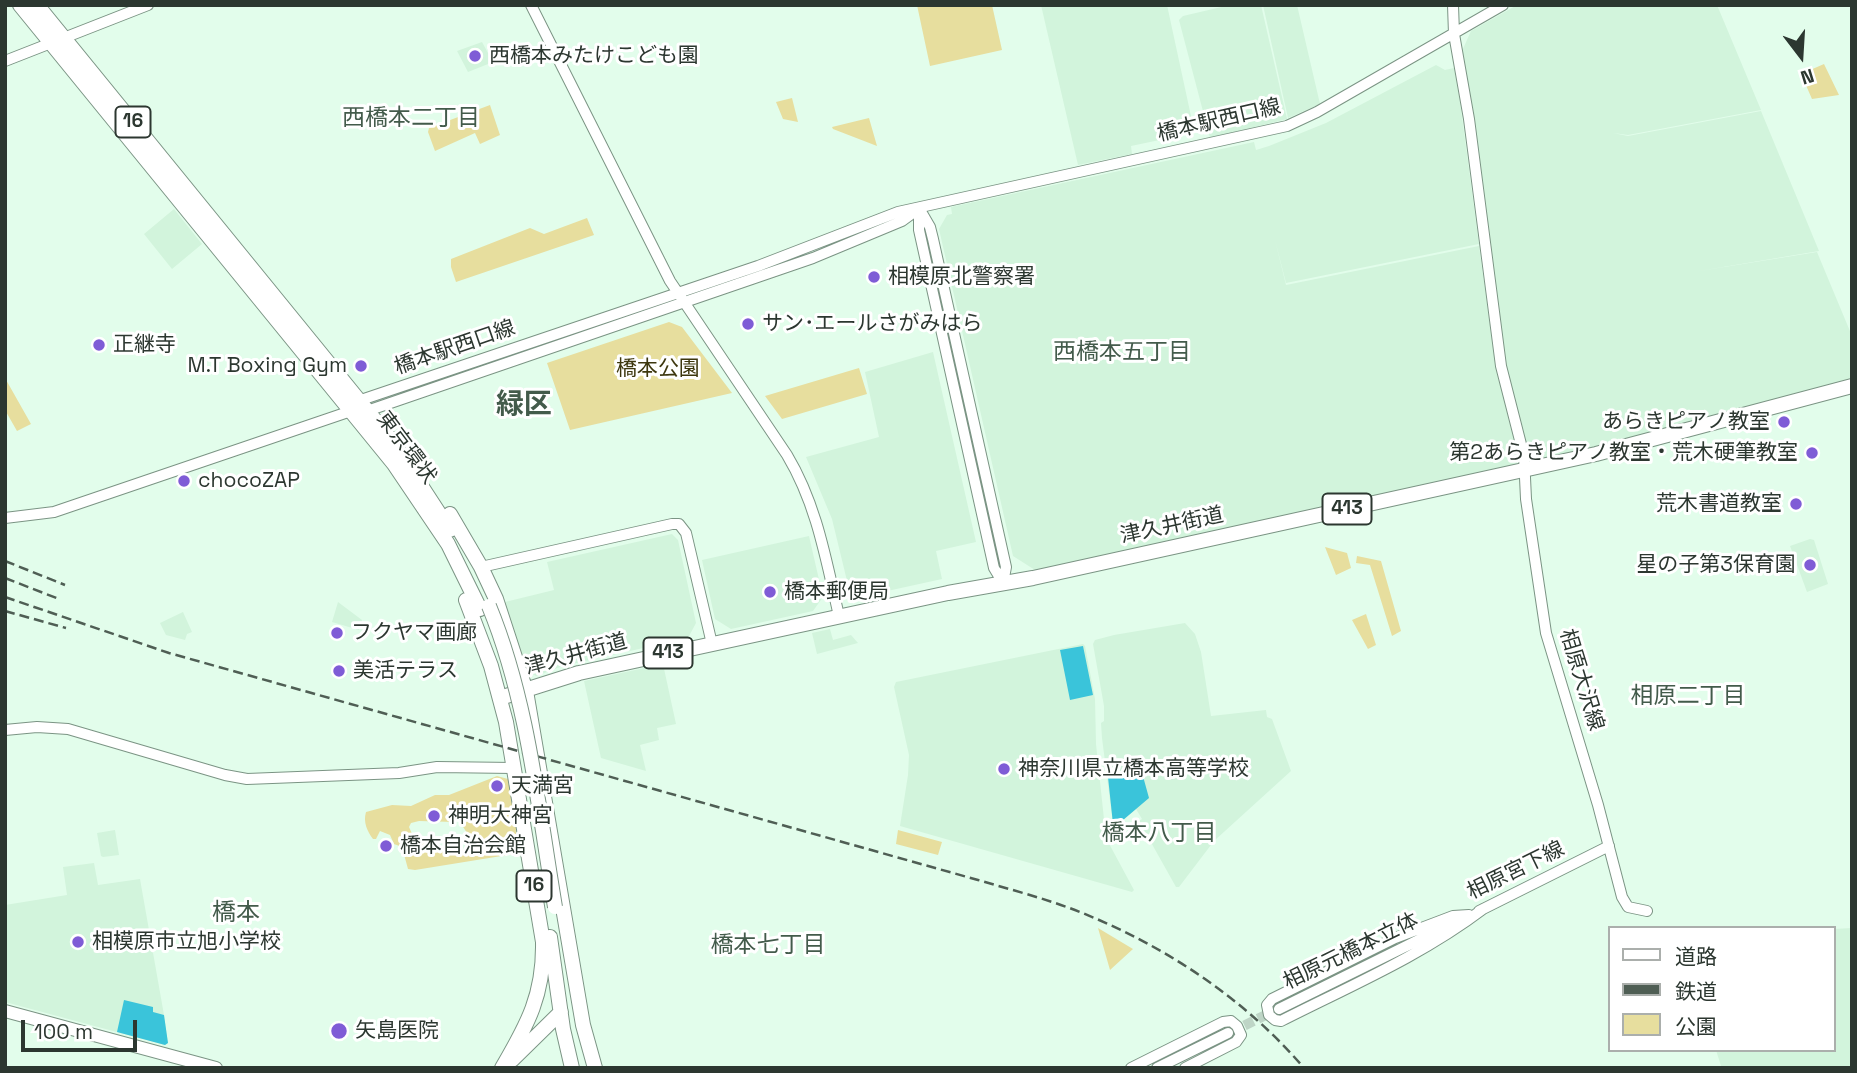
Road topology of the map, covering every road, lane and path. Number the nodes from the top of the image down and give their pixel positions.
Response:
1 (20, 5) edge
2 (37, 5) edge
3 (148, 5) edge
4 (531, 5) edge
5 (1453, 5) edge
6 (1503, 5) edge
7 (1454, 34) junction
8 (58, 40) junction
9 (5, 61) edge
10 (919, 208) junction
11 (678, 293) junction
12 (684, 304) junction
13 (1852, 386) edge
14 (359, 408) junction
15 (411, 468) junction
16 (1525, 471) junction
17 (414, 492) junction
18 (5, 518) edge
19 (481, 567) junction
20 (1003, 583) junction
21 (485, 608) junction
22 (839, 616) junction
23 (712, 644) junction
24 (526, 691) junction
25 (500, 698) junction
26 (5, 730) edge
27 (514, 768) junction
28 (545, 801) junction
29 (521, 806) junction
30 (1609, 846) junction
31 (1483, 909) junction
32 (1647, 911) dead end
33 (1469, 915) junction
34 (1440, 930) joint
35 (567, 1008) junction
36 (1279, 1009) tunnel mouth
37 (5, 1011) edge
38 (1228, 1034) tunnel mouth
39 (216, 1068) edge
40 (503, 1068) edge
41 (572, 1068) edge
42 (585, 1068) edge
43 (595, 1068) edge
44 (1131, 1068) edge
45 (1157, 1068) edge
46 (1185, 1068) edge

1 - 8 highway, 東京環状 / 16
2 - 8 highway, 東京環状 / 16
3 - 8 street
4 - 11 street
5 - 7 street, 相原大沢線
6 - 7 street, 橋本駅西口線
7 - 10 street, 橋本駅西口線
7 - 16 street, 相原大沢線
8 - 9 street
8 - 14 highway, 東京環状 / 16
10 - 11 street, 橋本駅西口線
10 - 12 street, 橋本駅西口線
10 - 20 street
11 - 12 street
11 - 14 street, 橋本駅西口線
12 - 14 street, 橋本駅西口線
12 - 22 street
13 - 16 highway, 津久井街道 / 413
14 - 15 highway, 東京環状 / 16
14 - 17 highway, 東京環状 / 16
14 - 18 street, 橋本駅西口線
15 - 19 highway, 16
15 - 21 highway, 東京環状 / 16
16 - 20 highway, 津久井街道 / 413
16 - 30 street, 相原大沢線
17 - 21 highway, 東京環状 / 16
17 - 25 highway, 16
19 - 23 street
19 - 24 highway, 16
20 - 22 highway, 津久井街道 / 413
21 - 35 highway, 東京環状 / 16, bridge
22 - 23 highway, 津久井街道 / 413
23 - 24 highway, 津久井街道 / 413
24 - 25 highway, 津久井街道 / 413
24 - 28 highway, 16
25 - 27 highway, 16
26 - 27 street
27 - 29 highway, 16
28 - 29 highway
28 - 43 highway, 16
29 - 40 highway, 16
30 - 31 street, 相原宮下線
30 - 32 street, 相原大沢線
31 - 33 street, 相原宮下線
31 - 33 street
33 - 34 street, 相原宮下線
34 - 36 street, 相原元橋本立体
35 - 40 highway, 16
35 - 41 highway, 16
35 - 42 highway, 16
37 - 39 main road
38 - 45 street
44 - 46 street

